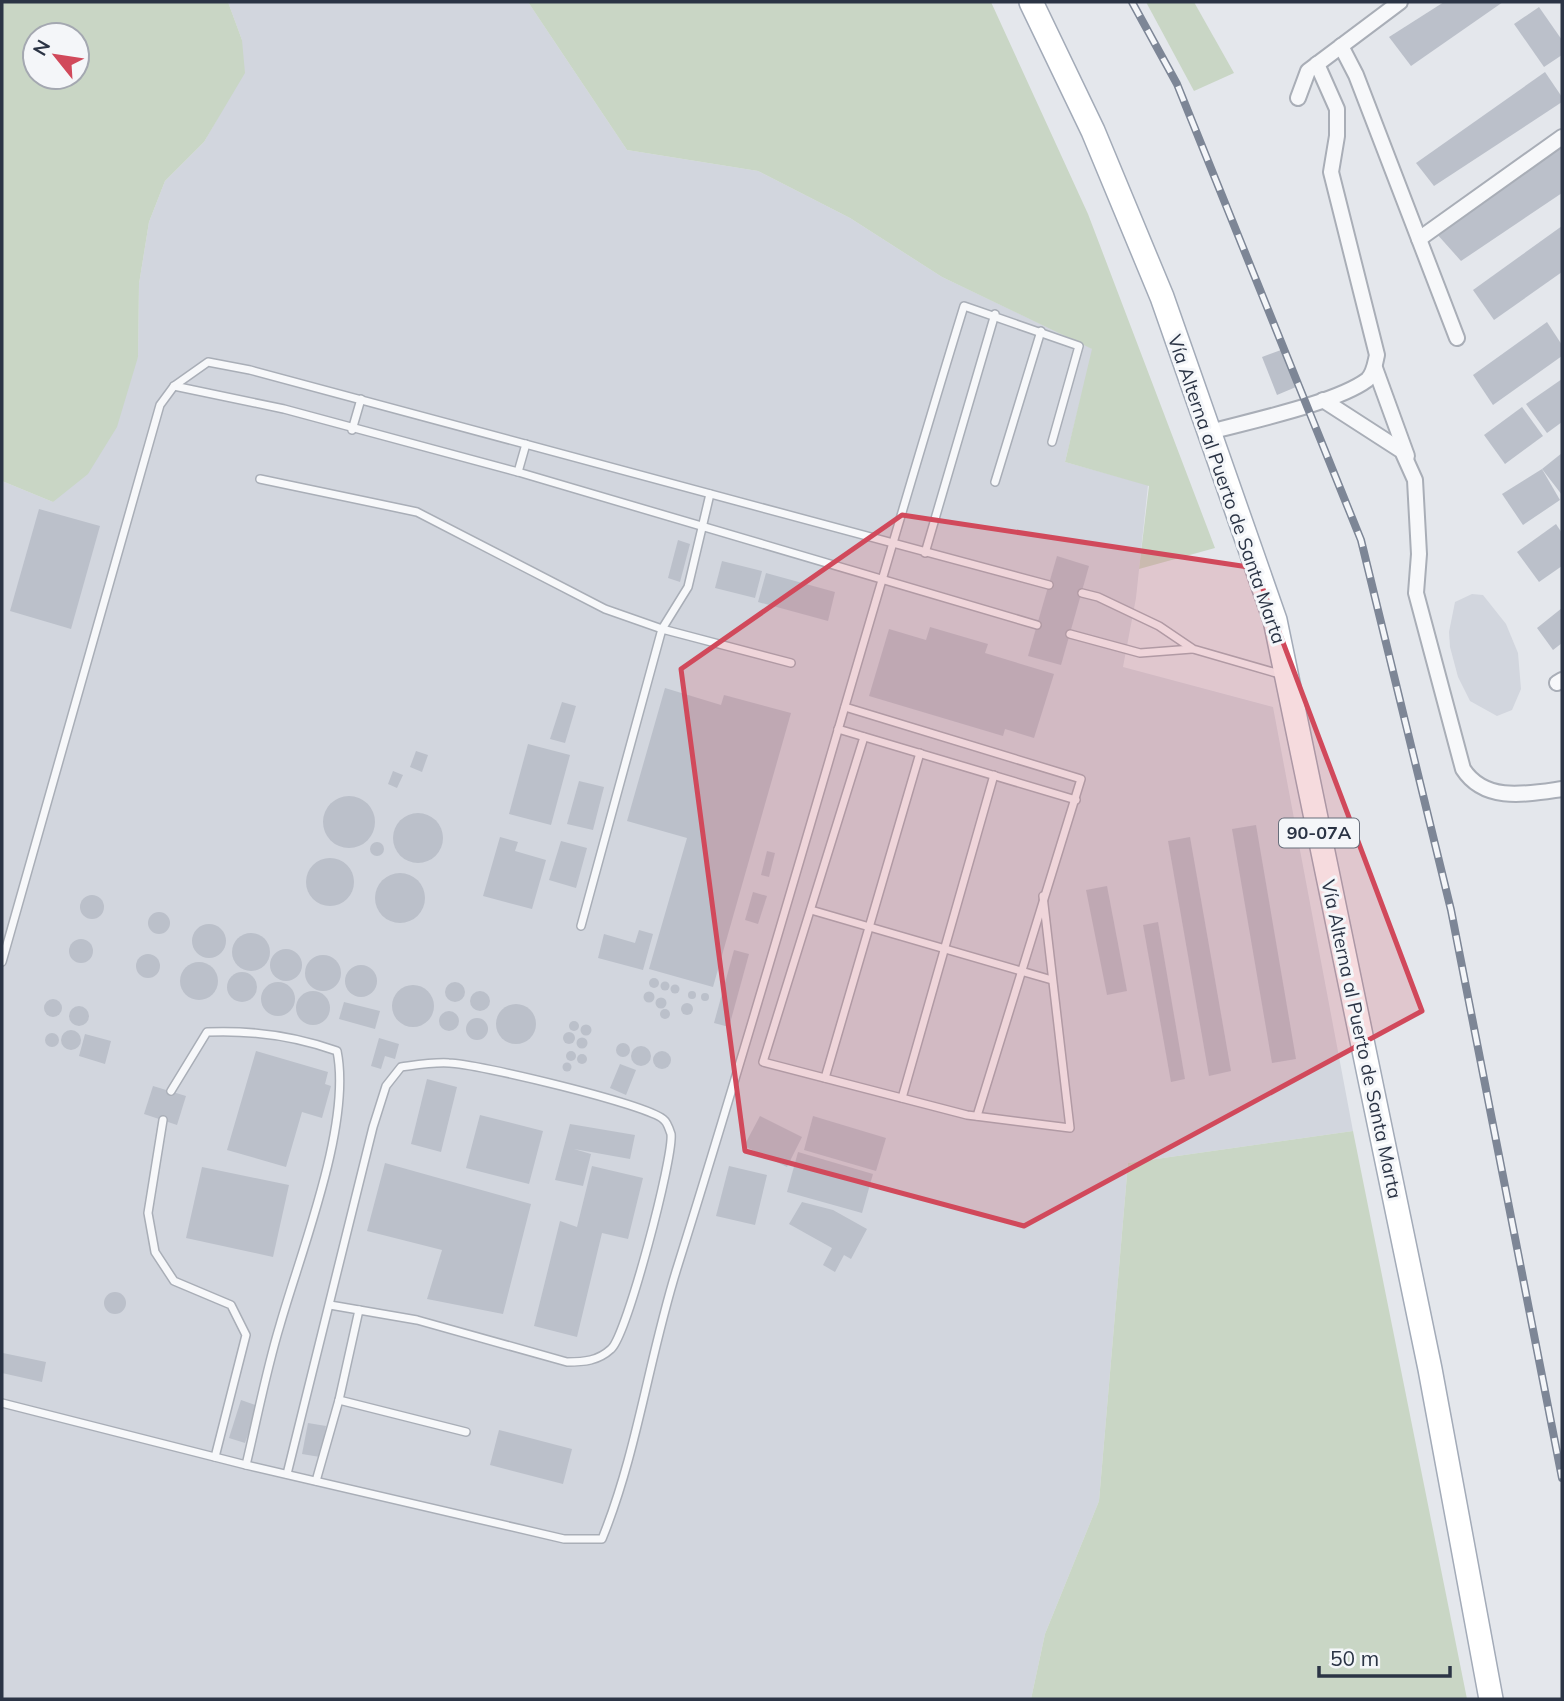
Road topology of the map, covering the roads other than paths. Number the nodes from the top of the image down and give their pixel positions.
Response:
1 (1031, 2) edge
2 (1393, 4) edge
3 (1341, 46) junction
4 (1317, 64) junction
5 (1298, 98) dead end
6 (1562, 137) edge
7 (1419, 239) junction
8 (995, 314) junction
9 (1041, 331) junction
10 (1457, 338) dead end
11 (1375, 368) junction
12 (174, 386) junction
13 (362, 399) junction
14 (1323, 400) junction
15 (352, 430) junction
16 (1210, 432) junction
17 (1052, 442) dead end
18 (526, 444) junction
19 (1409, 460) junction
20 (518, 472) junction
21 (260, 479) dead end
22 (995, 482) dead end
23 (710, 494) junction
24 (703, 527) junction
25 (893, 543) junction
26 (925, 553) junction
27 (885, 579) junction
28 (1049, 585) dead end
29 (1082, 593) dead end
30 (1037, 625) dead end
31 (663, 629) junction
32 (1070, 634) dead end
33 (1193, 649) junction
34 (791, 663) dead end
35 (1287, 676) junction
36 (845, 707) junction
37 (838, 729) junction
38 (864, 737) junction
39 (920, 753) junction
40 (994, 775) junction
41 (1562, 789) edge
42 (1076, 800) junction
43 (1043, 896) junction
44 (811, 910) junction
45 (581, 926) dead end
46 (870, 926) junction
47 (944, 948) junction
48 (2, 962) edge
49 (1020, 971) junction
50 (1052, 980) junction
51 (825, 1078) junction
52 (171, 1091) dead end
53 (902, 1098) junction
54 (976, 1116) junction
55 (163, 1120) dead end
56 (330, 1305) junction
57 (359, 1310) junction
58 (339, 1400) junction
59 (2, 1404) edge
60 (466, 1432) dead end
61 (215, 1457) junction
62 (246, 1465) junction
63 (287, 1474) junction
64 (316, 1481) junction
65 (1491, 1699) edge

1 - 16 main road, Vía Alterna al Puerto de Santa Marta / 90-07A
2 - 3 street
3 - 4 street
3 - 7 street
4 - 5 street
4 - 11 street
6 - 7 street
7 - 10 street
8 - 9 lane
8 - 25 lane
8 - 26 lane
9 - 17 lane
9 - 22 lane
11 - 14 street
11 - 19 street
12 - 13 lane
12 - 15 lane
12 - 48 lane
13 - 15 lane
13 - 18 lane
14 - 16 street
14 - 19 street
15 - 20 lane
16 - 35 main road, Vía Alterna al Puerto de Santa Marta / 90-07A
18 - 20 lane
18 - 23 lane
19 - 41 street
20 - 24 lane
21 - 31 lane
23 - 24 lane
23 - 25 lane
24 - 27 lane
24 - 31 lane
25 - 26 lane
25 - 27 lane
26 - 28 lane
27 - 30 lane
27 - 36 lane
29 - 33 lane
31 - 34 lane
31 - 45 lane
32 - 33 lane
33 - 35 lane
35 - 65 main road, Vía Alterna al Puerto de Santa Marta / 90-07A
36 - 37 lane
36 - 42 lane
37 - 38 lane
37 - 64 lane
38 - 39 lane
38 - 44 lane
39 - 40 lane
39 - 46 lane
40 - 42 lane
40 - 47 lane
42 - 43 lane
43 - 49 lane
43 - 50 lane
44 - 46 lane
44 - 51 lane
46 - 47 lane
46 - 51 lane
47 - 49 lane
47 - 53 lane
49 - 50 lane
49 - 54 lane
50 - 54 lane
51 - 53 lane
52 - 62 lane
53 - 54 lane
55 - 61 lane
56 - 57 lane
56 - 57 lane
56 - 63 lane
57 - 58 lane
58 - 60 lane
58 - 64 lane
59 - 61 lane
61 - 62 lane
62 - 63 lane
63 - 64 lane

